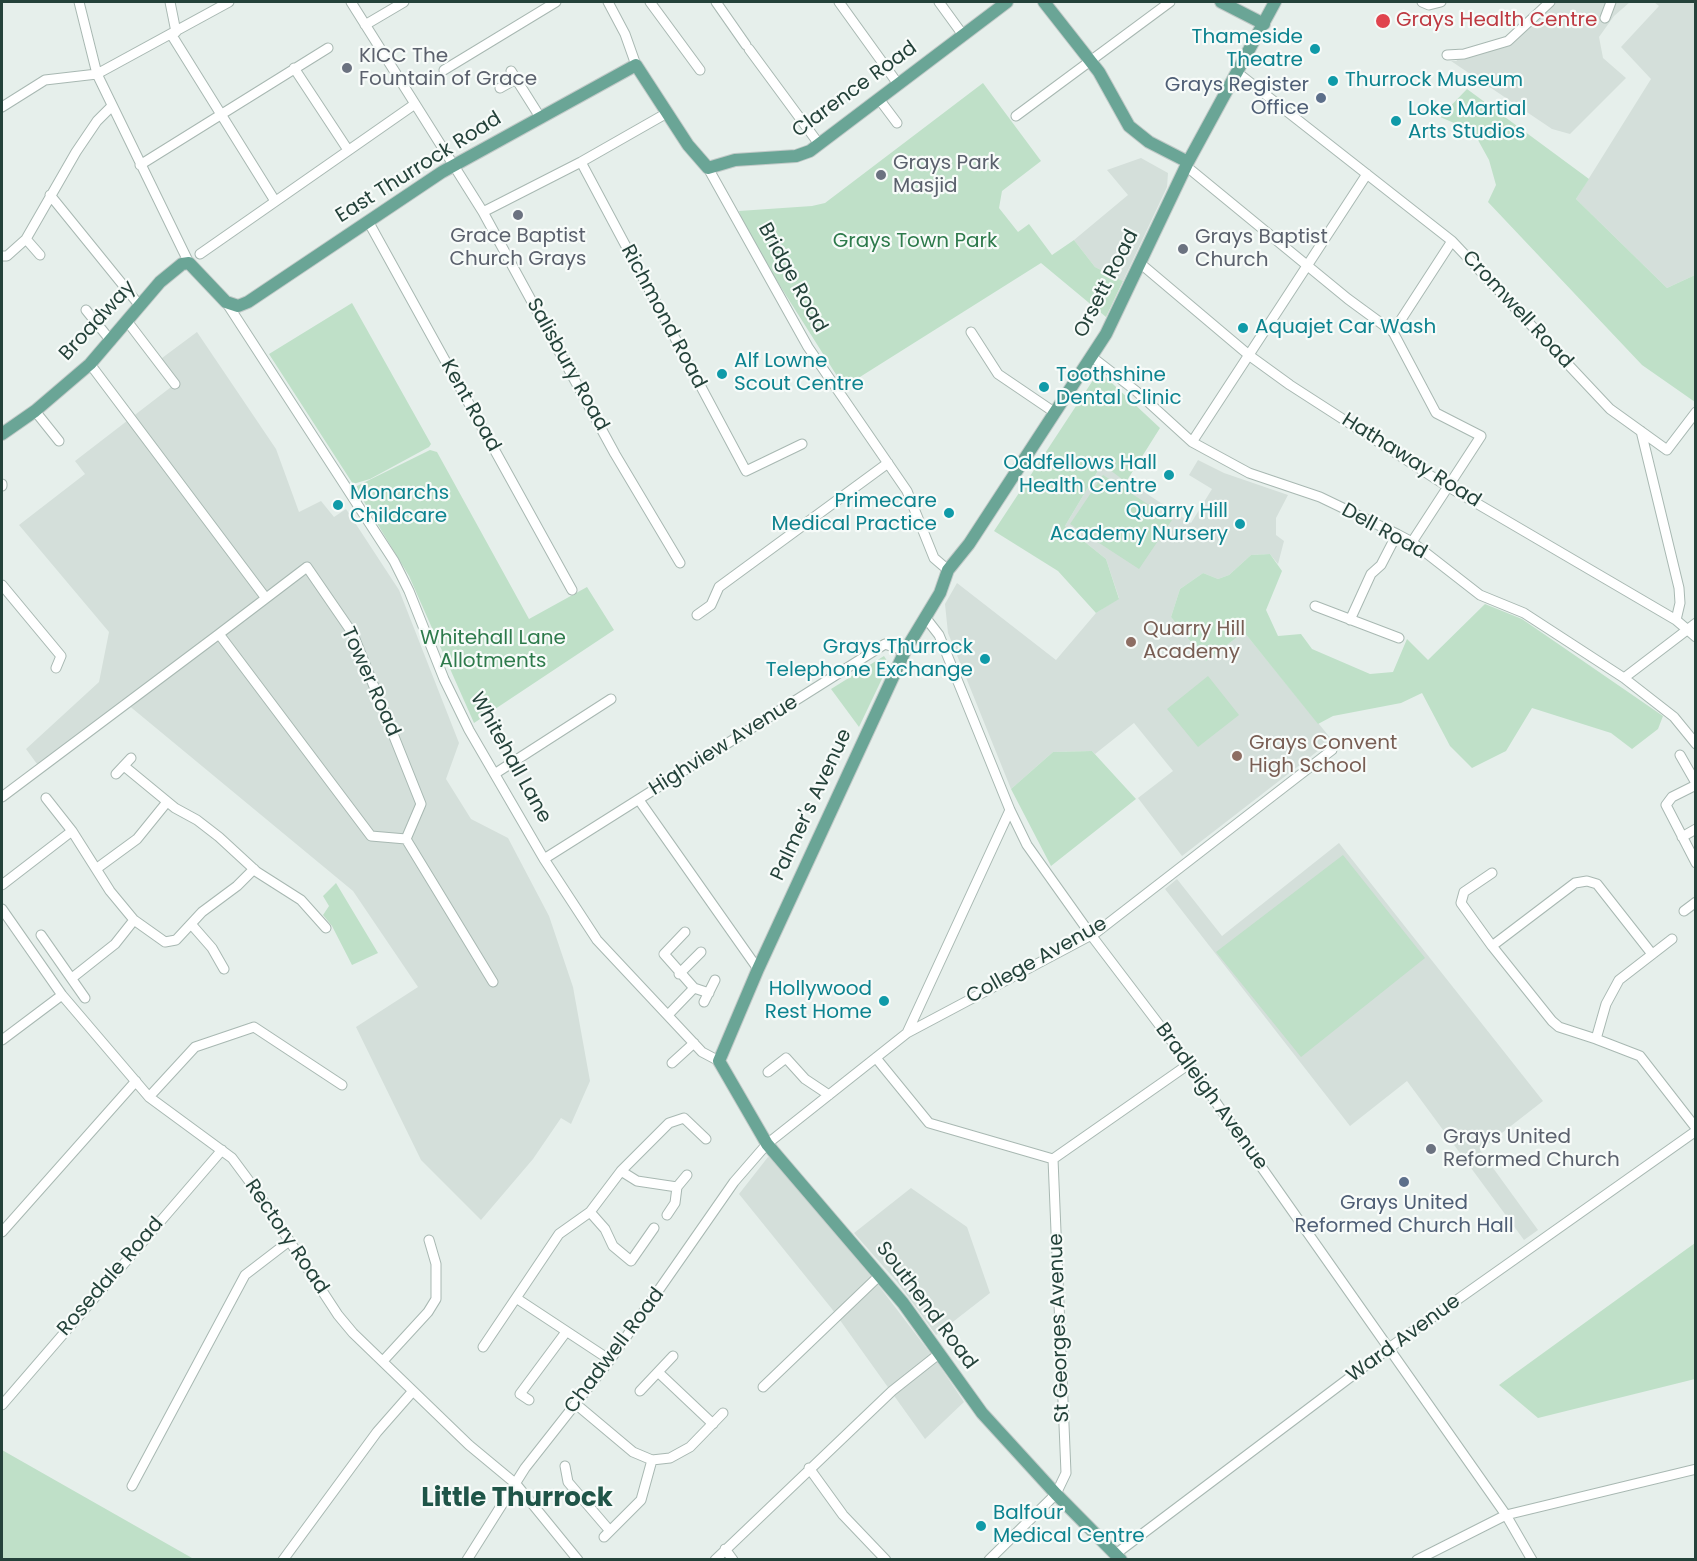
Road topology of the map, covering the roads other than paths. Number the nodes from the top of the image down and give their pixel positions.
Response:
1 (79, 2) edge
2 (170, 2) edge
3 (230, 2) edge
4 (351, 2) edge
5 (404, 2) edge
6 (556, 2) edge
7 (608, 2) edge
8 (663, 2) edge
9 (716, 2) edge
10 (839, 2) edge
11 (939, 2) edge
12 (1007, 2) edge
13 (1044, 2) edge
14 (1170, 2) edge
15 (1221, 2) edge
16 (1275, 2) edge
17 (1422, 2) edge
18 (1441, 2) edge
19 (1550, 2) edge
20 (1611, 2) edge
21 (652, 5) edge
22 (1605, 18) dead end
23 (1264, 24) junction
24 (365, 25) junction
25 (173, 33) junction
26 (963, 35) junction
27 (328, 48) dead end
28 (1447, 55) dead end
29 (1091, 61) junction
30 (636, 65) junction
31 (294, 68) junction
32 (444, 70) dead end
33 (700, 70) dead end
34 (1238, 73) junction
35 (97, 74) junction
36 (898, 84) junction
37 (500, 88) dead end
38 (879, 99) junction
39 (415, 104) junction
40 (112, 106) junction
41 (2, 107) edge
42 (667, 113) junction
43 (219, 114) junction
44 (540, 117) junction
45 (1016, 117) dead end
46 (897, 123) dead end
47 (819, 144) junction
48 (348, 150) junction
49 (581, 162) junction
50 (1187, 164) junction
51 (140, 165) junction
52 (453, 166) junction
53 (708, 168) junction
54 (1367, 174) junction
55 (51, 195) junction
56 (275, 201) junction
57 (483, 212) junction
58 (368, 221) junction
59 (26, 239) junction
60 (1452, 241) junction
61 (40, 255) dead end
62 (200, 255) dead end
63 (2, 256) edge
64 (189, 263) junction
65 (1142, 264) junction
66 (1307, 266) junction
67 (226, 302) junction
68 (140, 306) junction
69 (86, 310) dead end
70 (128, 321) junction
71 (971, 332) dead end
72 (1393, 332) junction
73 (111, 341) junction
74 (1250, 356) junction
75 (1092, 357) junction
76 (90, 364) junction
77 (175, 384) dead end
78 (35, 411) junction
79 (1054, 412) junction
80 (1695, 412) edge
81 (1641, 431) junction
82 (5, 432) edge
83 (59, 441) dead end
84 (1192, 442) junction
85 (802, 444) dead end
86 (888, 463) junction
87 (1449, 485) junction
88 (1397, 534) junction
89 (1412, 542) junction
90 (680, 563) dead end
91 (948, 570) junction
92 (2, 585) edge
93 (572, 590) dead end
94 (265, 597) junction
95 (1315, 606) dead end
96 (697, 615) dead end
97 (925, 617) junction
98 (1350, 620) junction
99 (1676, 620) junction
100 (1691, 626) edge
101 (219, 634) junction
102 (1695, 637) edge
103 (1399, 638) dead end
104 (905, 651) junction
105 (56, 668) dead end
106 (1623, 678) junction
107 (611, 699) dead end
108 (1695, 744) edge
109 (1332, 750) dead end
110 (1680, 755) dead end
111 (131, 758) dead end
112 (124, 766) junction
113 (496, 773) junction
114 (116, 774) dead end
115 (1695, 784) edge
116 (2, 797) edge
117 (46, 798) dead end
118 (639, 800) junction
119 (167, 802) junction
120 (1010, 810) junction
121 (1695, 830) edge
122 (72, 831) junction
123 (1682, 837) junction
124 (406, 839) junction
125 (544, 859) junction
126 (1695, 863) edge
127 (96, 869) junction
128 (254, 869) junction
129 (1492, 873) dead end
130 (2, 885) edge
131 (1695, 902) edge
132 (2, 909) edge
133 (1684, 911) dead end
134 (134, 920) junction
135 (191, 924) junction
136 (326, 928) dead end
137 (685, 932) dead end
138 (41, 935) dead end
139 (1091, 935) junction
140 (1672, 939) dead end
141 (1492, 946) junction
142 (701, 952) dead end
143 (1652, 954) junction
144 (224, 969) dead end
145 (758, 969) junction
146 (680, 974) junction
147 (72, 978) junction
148 (715, 980) dead end
149 (493, 982) dead end
150 (694, 988) junction
151 (709, 993) junction
152 (62, 995) junction
153 (85, 998) dead end
154 (704, 1002) dead end
155 (668, 1015) junction
156 (907, 1033) junction
157 (1596, 1039) junction
158 (2, 1040) edge
159 (694, 1043) junction
160 (876, 1058) junction
161 (719, 1061) junction
162 (672, 1064) dead end
163 (1189, 1064) junction
164 (768, 1072) dead end
165 (135, 1081) junction
166 (342, 1085) dead end
167 (829, 1095) junction
168 (149, 1097) junction
169 (1695, 1129) edge
170 (706, 1139) dead end
171 (767, 1144) junction
172 (222, 1150) junction
173 (1053, 1159) junction
174 (621, 1171) junction
175 (687, 1175) dead end
176 (676, 1187) junction
177 (590, 1212) junction
178 (667, 1215) dead end
179 (654, 1228) dead end
180 (2, 1232) edge
181 (429, 1240) dead end
182 (288, 1242) junction
183 (631, 1261) junction
184 (624, 1271) dead end
185 (880, 1275) junction
186 (516, 1298) junction
187 (566, 1332) junction
188 (483, 1347) dead end
189 (1389, 1348) junction
190 (940, 1353) junction
191 (673, 1356) dead end
192 (610, 1360) junction
193 (383, 1361) junction
194 (659, 1373) junction
195 (763, 1387) dead end
196 (511, 1388) dead end
197 (413, 1391) junction
198 (640, 1391) dead end
199 (520, 1394) junction
200 (4, 1398) edge
201 (529, 1400) dead end
202 (577, 1405) junction
203 (723, 1413) dead end
204 (713, 1424) junction
205 (652, 1460) junction
206 (565, 1466) dead end
207 (809, 1468) junction
208 (1695, 1469) edge
209 (516, 1484) junction
210 (132, 1486) dead end
211 (1056, 1494) junction
212 (1506, 1515) junction
213 (725, 1549) junction
214 (1119, 1556) edge
215 (283, 1560) edge
216 (467, 1560) edge
217 (578, 1560) edge
218 (715, 1560) edge
219 (733, 1560) edge
220 (886, 1560) edge
221 (989, 1560) edge
222 (1417, 1560) edge
223 (1532, 1560) edge

1 - 35 street
2 - 25 street
3 - 25 street
4 - 24 street, Salisbury Road
5 - 24 street
6 - 32 street
7 - 30 street, Bridge Road
8 - 21 street
9 - 47 street
10 - 36 street
11 - 26 street
12 - 26 main road, Clarence Road
13 - 29 main road
14 - 29 street
15 - 23 main road
16 - 23 main road, Orsett Road
17 - 18 street
19 - 28 street
20 - 22 street
21 - 33 street
23 - 34 main road, Orsett Road
24 - 39 street, Salisbury Road
25 - 35 street
25 - 43 street
26 - 36 main road, Clarence Road
27 - 31 street
29 - 45 street
29 - 50 main road
30 - 42 main road, Bridge Road
30 - 44 main road, East Thurrock Road
31 - 43 street
31 - 48 street
34 - 50 main road, Orsett Road
34 - 54 street, Cromwell Road
35 - 40 street
35 - 41 street
36 - 38 main road, Clarence Road
37 - 44 street
38 - 46 street
38 - 47 main road, Clarence Road
39 - 48 street
39 - 52 street, Salisbury Road
40 - 51 street
40 - 55 street
42 - 49 street
42 - 53 main road, Bridge Road
43 - 51 street
43 - 56 street
44 - 52 main road, East Thurrock Road
47 - 53 main road, Clarence Road
48 - 56 street
49 - 57 street
49 - 85 street, Richmond Road
50 - 65 main road, Orsett Road
50 - 66 street
51 - 64 street
52 - 57 street, Salisbury Road
52 - 58 main road, East Thurrock Road
53 - 86 street, Bridge Road
54 - 60 street, Cromwell Road
54 - 66 street
55 - 59 street
55 - 68 street
56 - 62 street
57 - 90 street, Salisbury Road
58 - 67 main road, East Thurrock Road
58 - 93 street, Kent Road
59 - 61 street
59 - 63 street
60 - 72 street
60 - 81 street, Cromwell Road
64 - 67 main road, Whitehall Lane
64 - 68 main road, Broadway
65 - 74 street, Hathaway Road
65 - 75 main road, Orsett Road
66 - 72 street
66 - 74 street
67 - 113 street, Whitehall Lane
68 - 70 main road, Broadway
69 - 73 street
70 - 73 main road, Broadway
70 - 77 street
71 - 79 street
72 - 87 street
73 - 76 main road, Broadway
74 - 84 street
74 - 87 street, Hathaway Road
75 - 79 main road, Orsett Road
75 - 84 street, Dell Road
76 - 78 main road, Broadway
76 - 94 street
78 - 82 main road, Broadway
78 - 83 street
79 - 91 main road, Orsett Road
80 - 81 street, Cromwell Road
81 - 99 street
84 - 88 street, Dell Road
86 - 91 street, Bridge Road
86 - 96 street
87 - 89 street
87 - 99 street, Hathaway Road
88 - 89 street, Dell Road
88 - 98 street
89 - 106 street, Dell Road
91 - 97 main road, Palmer's Avenue
92 - 105 street
94 - 101 street, Tower Road
94 - 124 street, Tower Road
95 - 98 street
97 - 104 main road, Palmer's Avenue
97 - 120 street, Bradleigh Avenue
98 - 103 street
99 - 100 street, Hathaway Road
100 - 102 street, Hathaway Road
100 - 106 street
101 - 116 street, Tower Road
101 - 124 street
104 - 118 street, Highview Avenue
104 - 145 main road, Palmer's Avenue
106 - 108 street, Dell Road
107 - 113 street
109 - 139 street, College Avenue
110 - 115 street
111 - 112 street
112 - 114 street
112 - 119 street
113 - 125 street, Whitehall Lane
115 - 123 street
117 - 122 street
118 - 125 street, Highview Avenue
118 - 145 street
119 - 127 street
119 - 128 street
120 - 139 street, Bradleigh Avenue
120 - 156 street
121 - 123 street
122 - 127 street
122 - 130 street
123 - 126 street
124 - 149 street
125 - 155 street, Whitehall Lane
127 - 134 street
128 - 135 street
128 - 136 street
129 - 141 street
131 - 133 street
132 - 152 street, Rectory Road
134 - 135 street
134 - 147 street
135 - 144 street
137 - 146 street
138 - 147 street
139 - 156 street, College Avenue
139 - 163 street, Bradleigh Avenue
140 - 143 street
141 - 143 street
141 - 157 street
142 - 146 street
143 - 157 street
145 - 161 main road, Palmer's Avenue
146 - 150 street
147 - 153 street
148 - 151 street
150 - 151 street
150 - 155 street
151 - 154 street
152 - 158 street
152 - 165 street, Rectory Road
155 - 159 street, Whitehall Lane
156 - 160 street, College Avenue
157 - 169 street
159 - 161 street, Whitehall Lane
159 - 162 street
160 - 167 street, College Avenue
160 - 173 street
161 - 171 main road, Southend Road
163 - 173 street
163 - 189 street, Bradleigh Avenue
164 - 167 street
165 - 168 street, Rectory Road
165 - 180 street
166 - 168 street
167 - 171 street, College Avenue
168 - 172 street, Rectory Road
169 - 189 street, Ward Avenue
170 - 174 street
171 - 185 main road, Southend Road
171 - 192 street, Chadwell Road
172 - 182 street, Rectory Road
172 - 200 street, Rosedale Road
173 - 211 street, St Georges Avenue
174 - 176 street
174 - 177 street
175 - 176 street
176 - 178 street
177 - 183 street
177 - 186 street
179 - 183 street
181 - 193 street
182 - 193 street, Rectory Road
182 - 210 street
183 - 184 street
185 - 190 main road, Southend Road
185 - 195 street
186 - 187 street
186 - 188 street
187 - 192 street
187 - 199 street
189 - 212 street, Bradleigh Avenue
189 - 214 street, Ward Avenue
190 - 207 street
190 - 211 main road, Southend Road
191 - 194 street
192 - 202 street, Chadwell Road
193 - 197 street, Rectory Road
194 - 198 street
194 - 204 street
196 - 199 street
197 - 209 street, Rectory Road
197 - 215 street
199 - 201 street
202 - 205 street
202 - 209 street, Chadwell Road
203 - 204 street
204 - 205 street
205 - 206 street
207 - 213 street
207 - 220 street
208 - 212 street
209 - 216 street, Chadwell Road
209 - 217 street, Rectory Road
211 - 214 main road, Southend Road
211 - 221 street
212 - 222 street
212 - 223 street, Bradleigh Avenue
213 - 218 street
213 - 219 street

